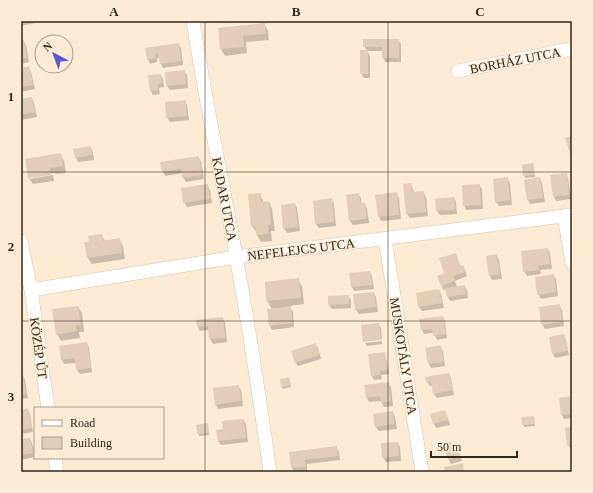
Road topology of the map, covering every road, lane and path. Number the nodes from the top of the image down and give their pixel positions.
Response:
1 (193, 21) edge
2 (572, 49) edge
3 (458, 71) dead end
4 (568, 216) edge
5 (385, 239) junction
6 (21, 240) edge
7 (236, 257) junction
8 (572, 263) edge
9 (31, 290) junction
10 (48, 407) edge
11 (55, 459) edge
12 (57, 472) edge
13 (270, 472) edge
14 (422, 472) edge

1 - 7 street, KADAR UTCA
2 - 3 street, BORHÁZ UTCA
4 - 5 street, NEFELEJCS UTCA
4 - 8 street
5 - 7 street, NEFELEJCS UTCA
5 - 14 street, MUSKOTÁLY UTCA
6 - 9 street, KÖZÉP ÚT
7 - 9 street, NEFELEJCS UTCA
7 - 13 street, KADAR UTCA
9 - 10 street, KÖZÉP ÚT
11 - 12 street

